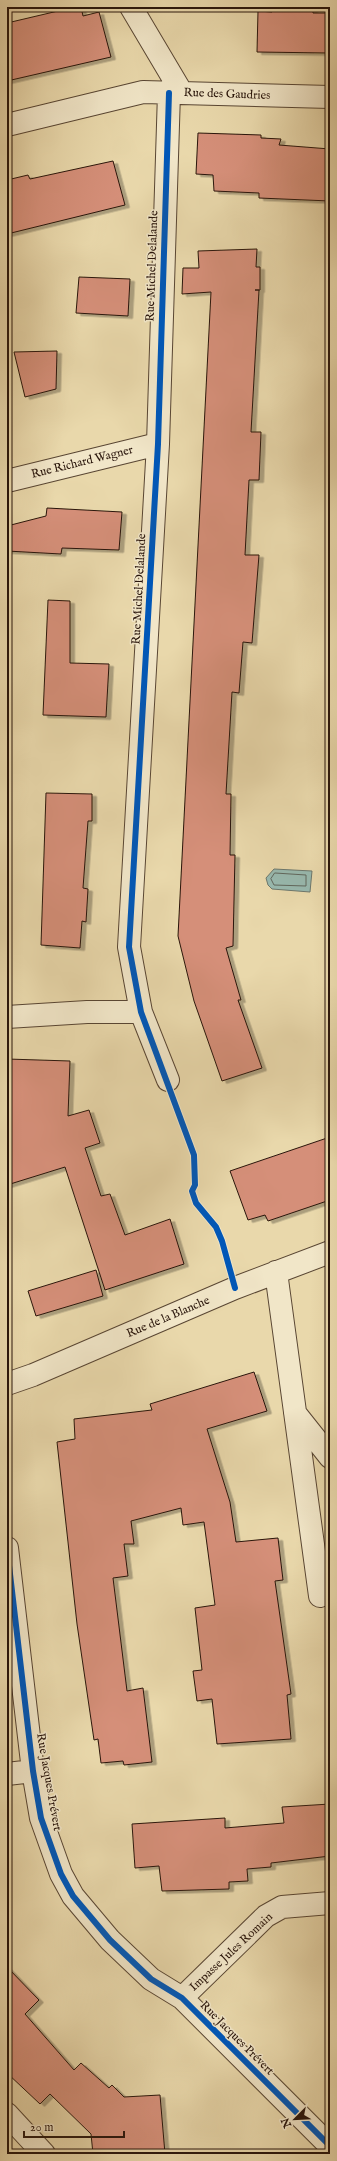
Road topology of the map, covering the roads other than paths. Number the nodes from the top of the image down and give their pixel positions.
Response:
1 (131, 7) edge
2 (175, 93) junction
3 (330, 97) edge
4 (7, 125) edge
5 (158, 444) junction
6 (7, 481) edge
7 (141, 1012) junction
8 (7, 1017) edge
9 (168, 1080) dead end
10 (330, 1252) edge
11 (276, 1272) junction
12 (7, 1384) edge
13 (294, 1412) junction
14 (330, 1457) edge
15 (7, 1548) edge
16 (320, 1596) dead end
17 (33, 1771) junction
18 (7, 1774) edge
19 (330, 1903) edge
20 (182, 1998) junction
21 (7, 2114) edge
22 (330, 2146) edge
23 (44, 2154) edge

1 - 2 street
2 - 3 street, Rue des Gaudries
2 - 4 street, Rue des Gaudries
2 - 5 street, Rue Michel Delalande
5 - 6 street, Rue Richard Wagner
5 - 7 street, Rue Michel Delalande
7 - 8 street
7 - 9 street, Rue Michel Delalande
10 - 11 street, Rue de la Blanche
11 - 12 street, Rue de la Blanche
11 - 13 street
13 - 14 street
13 - 16 street
15 - 17 street, Rue Jacques Prévert
17 - 18 street
17 - 20 street, Rue Jacques Prévert
19 - 20 street, Impasse Jules Romain
20 - 22 street, Rue Jacques Prévert
21 - 23 street

